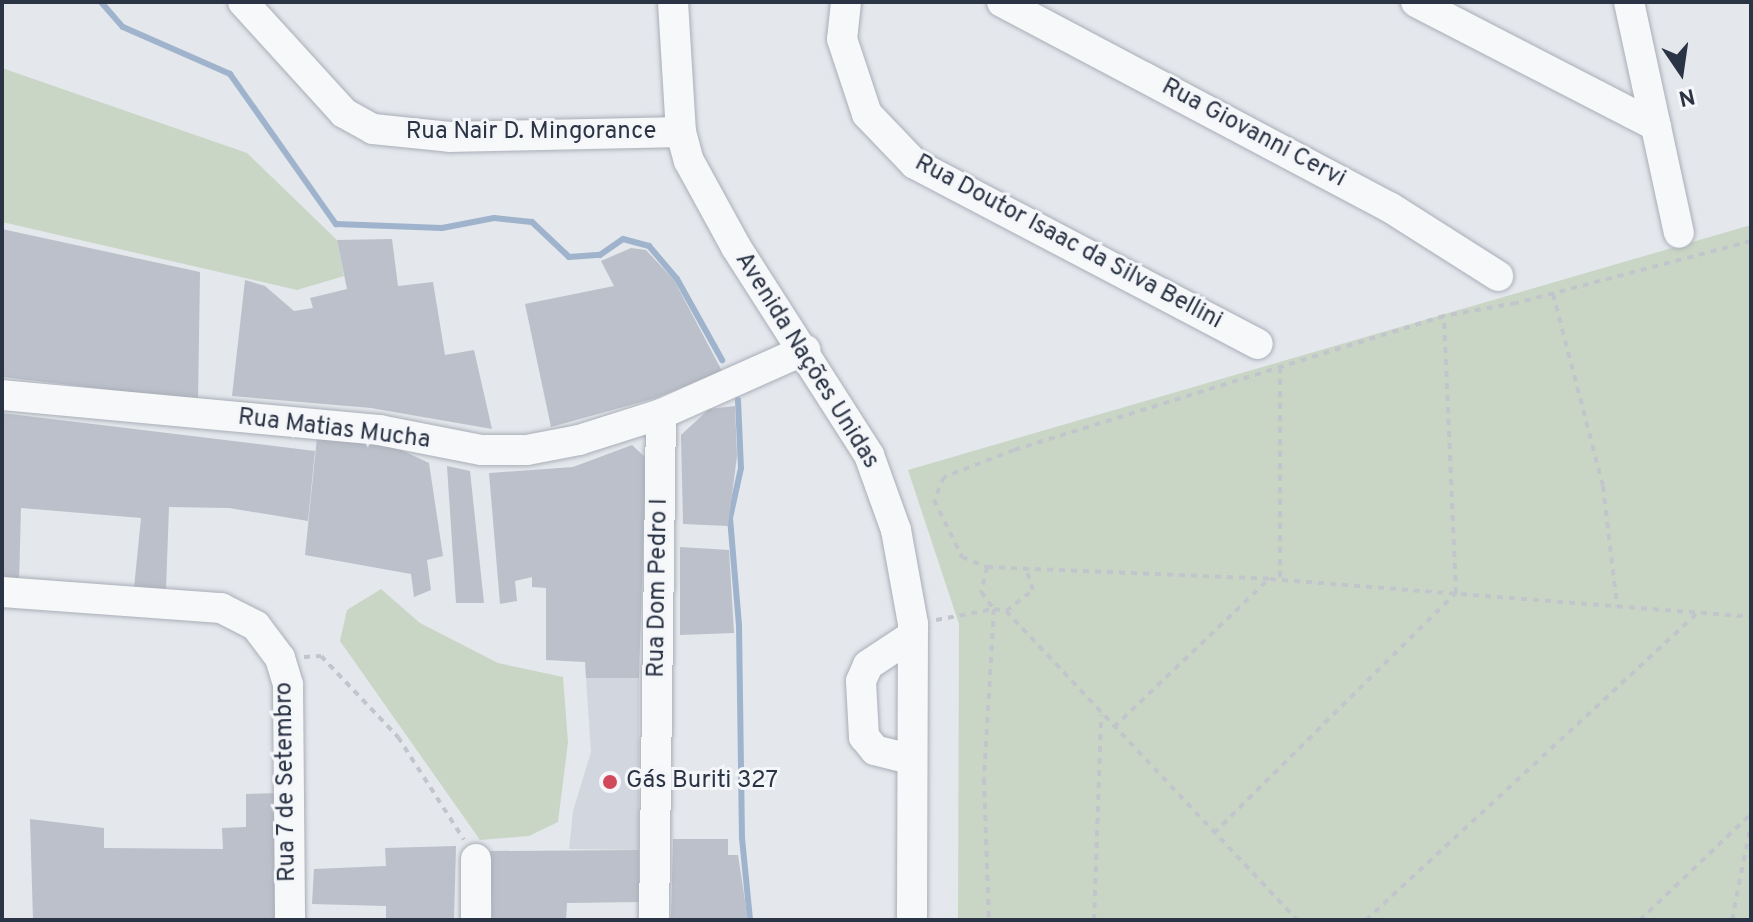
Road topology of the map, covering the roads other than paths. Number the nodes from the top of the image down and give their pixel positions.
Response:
1 (243, 2) edge
2 (673, 2) edge
3 (846, 2) edge
4 (1002, 2) edge
5 (1416, 2) edge
6 (1629, 2) edge
7 (1656, 126) junction
8 (681, 132) junction
9 (1679, 233) dead end
10 (1498, 276) dead end
11 (1258, 344) dead end
12 (805, 350) junction
13 (2, 395) edge
14 (661, 414) junction
15 (2, 592) edge
16 (912, 630) junction
17 (910, 759) junction
18 (476, 859) road end
19 (290, 920) edge
20 (476, 920) edge
21 (654, 920) edge
22 (912, 920) edge

1 - 8 street, Rua Nair D. Mingorance
2 - 8 street, Avenida Nações Unidas
3 - 11 street, Rua Doutor Isaac da Silva Bellini
4 - 10 street, Rua Giovanni Cervi
5 - 7 street
6 - 7 street
7 - 9 street
8 - 12 street, Avenida Nações Unidas
12 - 14 street
12 - 16 street, Avenida Nações Unidas
13 - 14 street, Rua Matias Mucha
14 - 21 street, Rua Dom Pedro I
15 - 19 street, Rua 7 de Setembro
16 - 17 street, Avenida Nações Unidas
16 - 17 street
17 - 22 street, Avenida Nações Unidas
18 - 20 street

